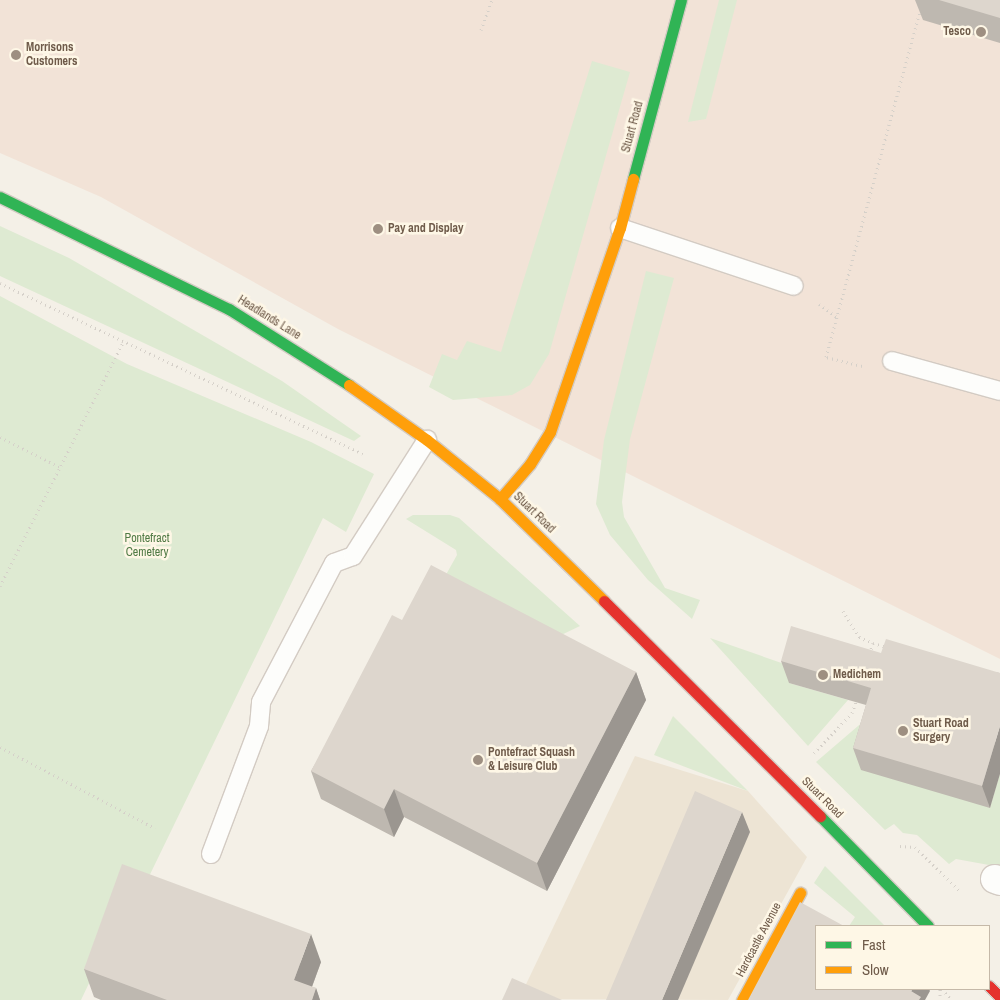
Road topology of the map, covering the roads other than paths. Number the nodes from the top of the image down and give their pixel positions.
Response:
1 (681, 0) edge
2 (0, 197) edge
3 (620, 228) junction
4 (794, 286) dead end
5 (892, 361) dead end
6 (1000, 391) edge
7 (427, 440) junction
8 (500, 499) junction
9 (211, 854) dead end
10 (800, 893) dead end
11 (927, 925) edge
12 (742, 1000) edge

1 - 3 street, Stuart Road
2 - 7 street, Headlands Lane
3 - 4 lane
3 - 8 street, Stuart Road
5 - 6 lane
7 - 8 street, Headlands Lane
7 - 9 lane
8 - 11 street, Stuart Road
10 - 12 street, Hardcastle Avenue

